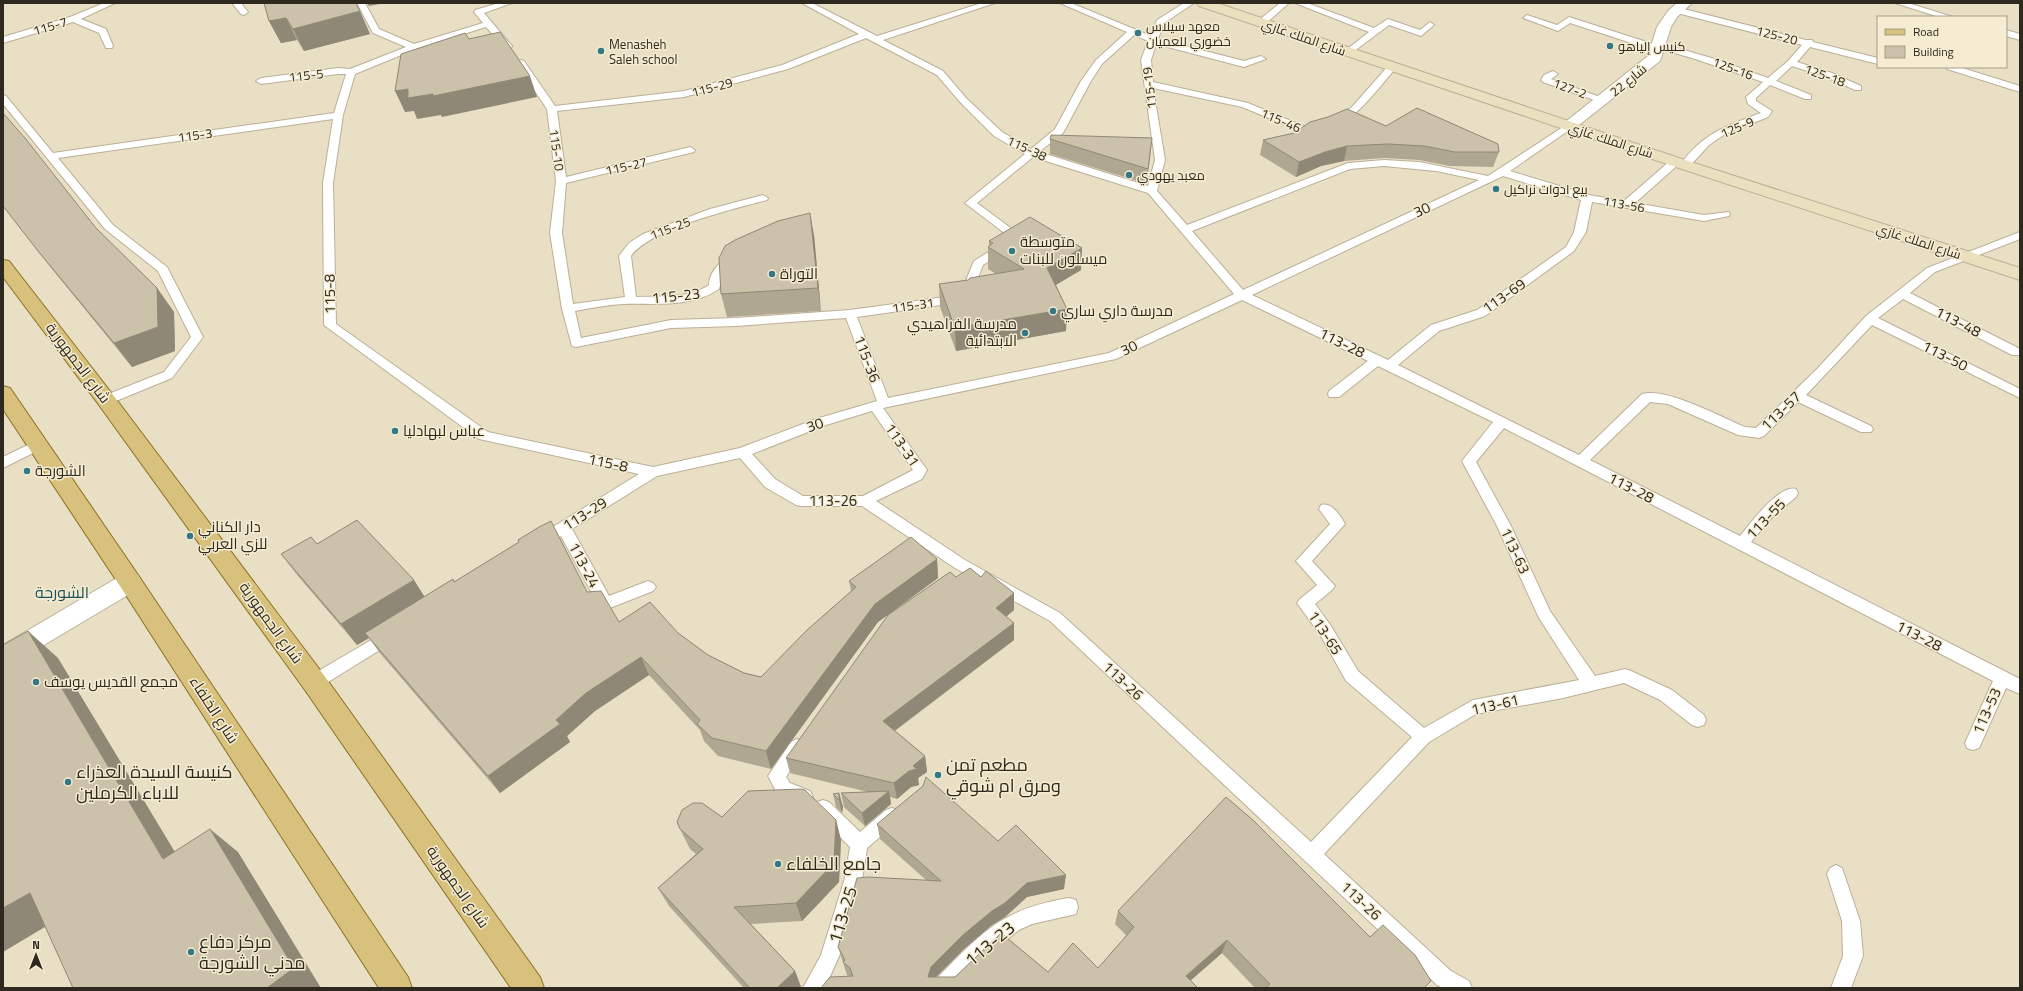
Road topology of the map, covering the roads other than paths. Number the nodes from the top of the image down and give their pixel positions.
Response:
1 (111, 3) edge
2 (236, 3) edge
3 (361, 3) edge
4 (508, 3) edge
5 (806, 3) edge
6 (991, 3) edge
7 (1064, 3) edge
8 (1190, 3) edge
9 (1204, 3) edge
10 (1285, 3) edge
11 (1299, 3) edge
12 (1900, 3) edge
13 (1678, 6) edge
14 (1915, 9) edge
15 (244, 12) dead end
16 (1945, 16) edge
17 (1527, 18) dead end
18 (73, 19) junction
19 (1261, 22) junction
20 (487, 24) junction
21 (1430, 25) dead end
22 (1133, 32) junction
23 (1376, 32) junction
24 (2007, 33) edge
25 (870, 37) junction
26 (2020, 37) edge
27 (3, 40) edge
28 (1153, 40) junction
29 (1809, 42) junction
30 (110, 46) dead end
31 (413, 47) junction
32 (1656, 47) junction
33 (1349, 52) junction
34 (1261, 59) dead end
35 (1877, 61) edge
36 (1792, 63) junction
37 (1392, 67) junction
38 (1953, 68) edge
39 (351, 72) junction
40 (1553, 74) dead end
41 (261, 81) dead end
42 (1770, 82) junction
43 (1148, 84) junction
44 (1858, 88) dead end
45 (2020, 89) edge
46 (1808, 96) dead end
47 (3, 98) edge
48 (1603, 100) junction
49 (552, 110) junction
50 (338, 115) junction
51 (1569, 126) junction
52 (690, 150) dead end
53 (1033, 154) junction
54 (52, 156) junction
55 (1680, 163) junction
56 (1502, 172) junction
57 (1489, 179) junction
58 (562, 181) junction
59 (1152, 190) junction
60 (763, 198) dead end
61 (1587, 198) junction
62 (1626, 204) junction
63 (1725, 214) dead end
64 (1186, 229) junction
65 (2020, 235) edge
66 (746, 252) edge
67 (1965, 256) junction
68 (3, 265) edge
69 (2020, 274) edge
70 (1901, 293) junction
71 (1240, 294) junction
72 (631, 300) junction
73 (568, 309) junction
74 (850, 314) junction
75 (1870, 318) junction
76 (576, 343) joint
77 (2016, 352) dead end
78 (1383, 363) junction
79 (3, 393) edge
80 (1334, 394) dead end
81 (2020, 394) edge
82 (1797, 396) junction
83 (106, 400) junction
84 (880, 404) junction
85 (1502, 421) junction
86 (1866, 429) dead end
87 (38, 445) junction
88 (743, 452) junction
89 (1580, 462) junction
90 (3, 463) edge
91 (653, 472) junction
92 (1791, 493) dead end
93 (865, 501) junction
94 (1326, 509) dead end
95 (564, 527) junction
96 (1741, 545) junction
97 (530, 548) edge
98 (130, 582) junction
99 (648, 587) dead end
100 (402, 628) edge
101 (3, 656) edge
102 (2002, 678) junction
103 (314, 682) junction
104 (1591, 684) junction
105 (2020, 687) edge
106 (1698, 720) dead end
107 (805, 737) edge
108 (1423, 737) junction
109 (1973, 743) dead end
110 (907, 804) edge
111 (859, 844) junction
112 (1311, 855) junction
113 (1836, 874) dead end
114 (1069, 907) dead end
115 (824, 968) junction
116 (840, 983) edge
117 (1443, 983) edge
118 (396, 988) edge
119 (529, 988) edge
120 (813, 988) edge
121 (941, 988) edge
122 (1462, 988) edge
123 (1841, 988) edge

1 - 18 lane
2 - 15 lane
3 - 31 lane
4 - 20 lane, 115-10
5 - 25 lane, 115-38
6 - 25 lane
7 - 22 lane
8 - 28 lane, 115-19
9 - 19 street, شارع الملك غازي
10 - 19 lane
11 - 23 lane
12 - 14 lane
13 - 29 lane, 125-20
13 - 32 street, شارع 22
14 - 16 lane
17 - 32 lane, 125-16
18 - 27 lane, 115-7
18 - 30 lane, 115-7
19 - 33 street, شارع الملك غازي
20 - 31 lane
20 - 49 lane, 115-10
21 - 23 lane
22 - 28 lane
22 - 53 lane, 115-31
23 - 33 lane
24 - 26 lane
25 - 49 lane, 115-29
25 - 53 lane, 115-38
28 - 34 lane
28 - 43 lane, 115-19
29 - 35 lane, 125-20
29 - 36 lane, 125-9
31 - 39 lane
32 - 42 lane, 125-16
32 - 48 street, شارع 22
33 - 37 street, شارع الملك غازي
36 - 42 lane, 125-9
36 - 44 lane, 125-18
37 - 43 lane, 115-46
37 - 51 street, شارع الملك غازي
38 - 45 lane
39 - 41 lane, 115-5
39 - 50 lane, 115-8
40 - 48 lane, 127-2
42 - 46 lane, 125-16
42 - 55 lane, 125-9
43 - 59 lane, 115-19
47 - 54 lane
48 - 51 street, شارع 22
49 - 58 lane, 115-10
50 - 54 lane, 115-3
50 - 91 lane, 115-8
51 - 55 street, شارع الملك غازي
51 - 56 lane, 30
52 - 58 lane, 115-27
53 - 59 lane, 115-38
53 - 74 lane, 115-31
54 - 83 lane
55 - 62 lane
55 - 67 street, شارع الملك غازي
56 - 57 lane, 30
56 - 61 lane, 113-56
57 - 64 lane
57 - 71 lane, 30
58 - 73 lane, 115-10
59 - 64 lane
60 - 72 lane, 115-25
61 - 62 lane, 113-56
61 - 78 lane, 113-69
62 - 63 lane, 113-56
64 - 71 lane
65 - 67 lane, 113-57
66 - 72 lane, 115-23
67 - 69 street, شارع الملك غازي
67 - 70 lane, 113-57
68 - 83 main road, شارع الجمهورية
70 - 75 lane, 113-57
70 - 77 lane, 113-48
71 - 78 lane, 113-28
71 - 84 lane, 30
72 - 73 lane, 115-23
73 - 76 lane, 115-10
74 - 76 lane, 115-31
74 - 84 lane, 115-36
75 - 81 lane, 113-50
75 - 82 lane, 113-57
78 - 80 lane, 113-69
78 - 85 lane, 113-28
79 - 87 main road, شارع الخلفاء
82 - 86 lane
82 - 89 lane, 113-57
83 - 103 main road, شارع الجمهورية
84 - 88 lane, 30
84 - 93 lane, 113-31
85 - 89 lane, 113-28
85 - 104 lane, 113-63
87 - 90 lane
87 - 98 main road, شارع الخلفاء
88 - 91 lane, 30
88 - 93 lane, 113-26
89 - 96 lane, 113-28
91 - 95 lane, 113-29
92 - 96 lane, 113-55
93 - 112 lane, 113-26
94 - 108 lane, 113-65
95 - 97 lane, 113-29
95 - 99 lane, 113-24
96 - 102 lane, 113-28
98 - 101 street
98 - 118 main road, شارع الخلفاء
100 - 103 lane
102 - 105 lane, 113-28
102 - 109 lane, 113-53
103 - 119 main road, شارع الجمهورية
104 - 106 lane, 113-61
104 - 108 lane, 113-61
107 - 111 lane
108 - 112 lane, 113-61
110 - 111 lane
111 - 115 lane, 113-25
112 - 117 lane, 113-26
113 - 123 lane
114 - 121 lane, 113-23
115 - 116 lane
115 - 120 lane, 113-25
117 - 122 lane, 113-26

